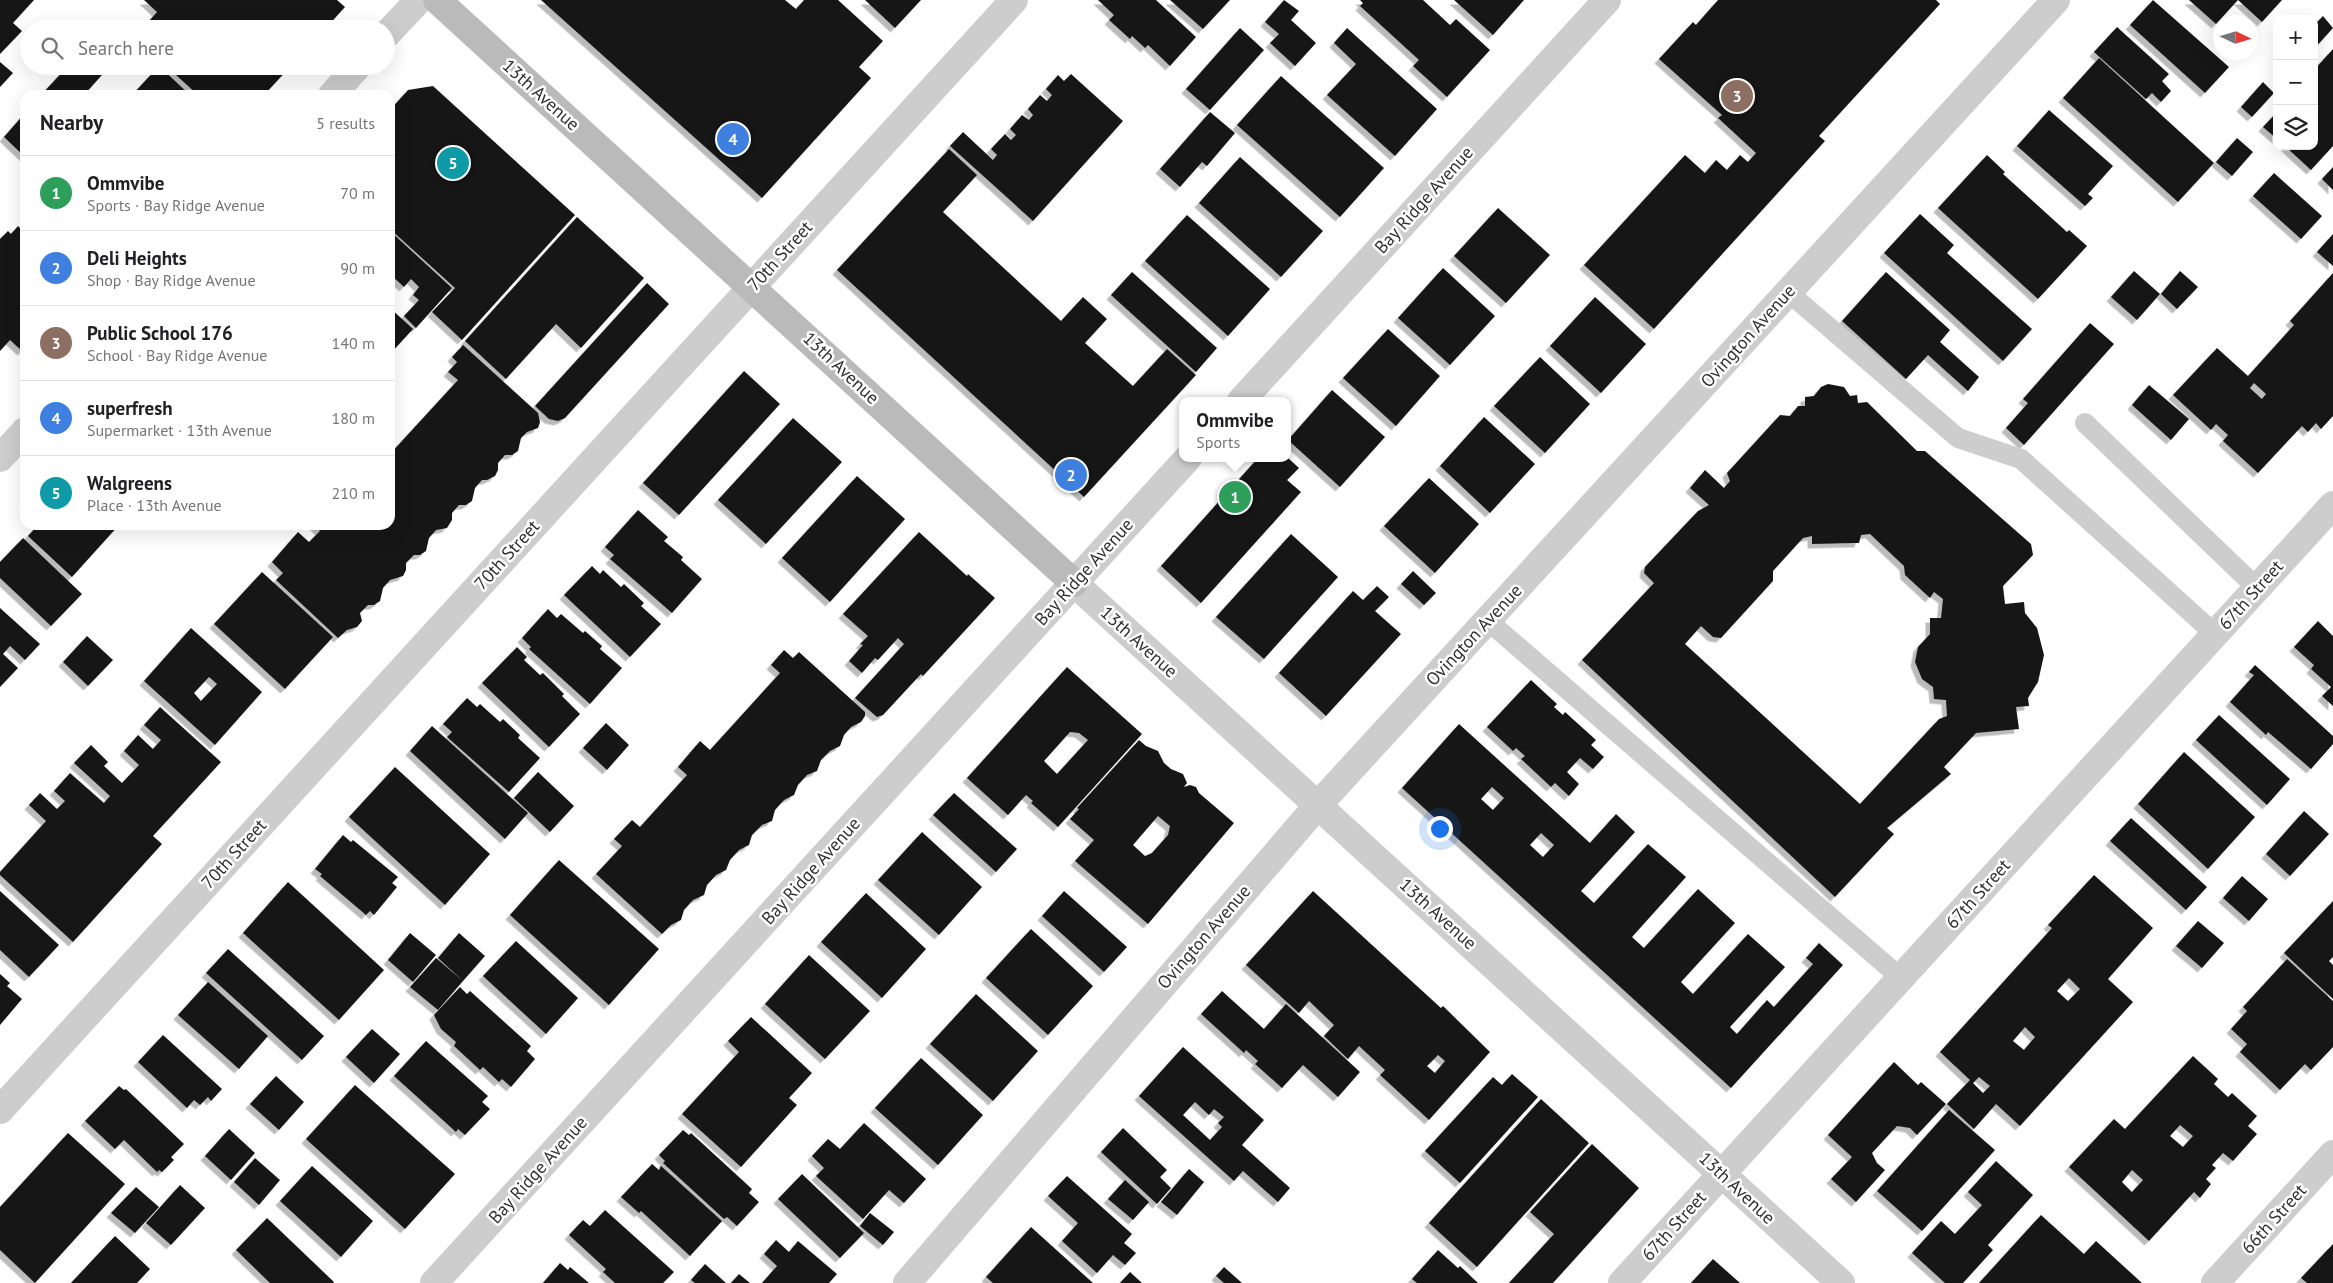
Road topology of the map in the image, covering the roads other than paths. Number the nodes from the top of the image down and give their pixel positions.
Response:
1 (419, 0) edge
2 (437, 0) edge
3 (1014, 0) edge
4 (1607, 0) edge
5 (2056, 0) edge
6 (395, 25) edge
7 (350, 75) edge
8 (336, 90) edge
9 (752, 287) junction
10 (1788, 292) junction
11 (1245, 397) edge
12 (2085, 423) dead end
13 (20, 436) edge
14 (0, 458) edge
15 (1184, 462) edge
16 (2333, 504) edge
17 (1074, 583) junction
18 (2257, 588) junction
19 (1488, 620) junction
20 (2215, 634) junction
21 (1318, 805) junction
22 (1901, 978) junction
23 (0, 1110) edge
24 (2333, 1154) edge
25 (1722, 1174) junction
26 (434, 1283) edge
27 (907, 1283) edge
28 (1622, 1283) edge
29 (1842, 1283) edge
30 (2216, 1283) edge

1 - 6 street
2 - 9 main road, 13th Avenue
3 - 9 street, 70th Street
4 - 11 street, Bay Ridge Avenue
5 - 10 street, Ovington Avenue
7 - 8 street
9 - 17 main road, 13th Avenue
9 - 23 street, 70th Street
10 - 19 street, Ovington Avenue
10 - 20 lane
12 - 18 lane
13 - 14 street
15 - 17 street, Bay Ridge Avenue
16 - 18 street, 67th Street
17 - 21 street, 13th Avenue
17 - 26 street, Bay Ridge Avenue
18 - 20 street, 67th Street
19 - 21 street, Ovington Avenue
19 - 22 lane
20 - 22 street, 67th Street
21 - 25 street, 13th Avenue
21 - 27 street, Ovington Avenue
22 - 25 street, 67th Street
24 - 30 street, 66th Street
25 - 28 street, 67th Street
25 - 29 street, 13th Avenue

